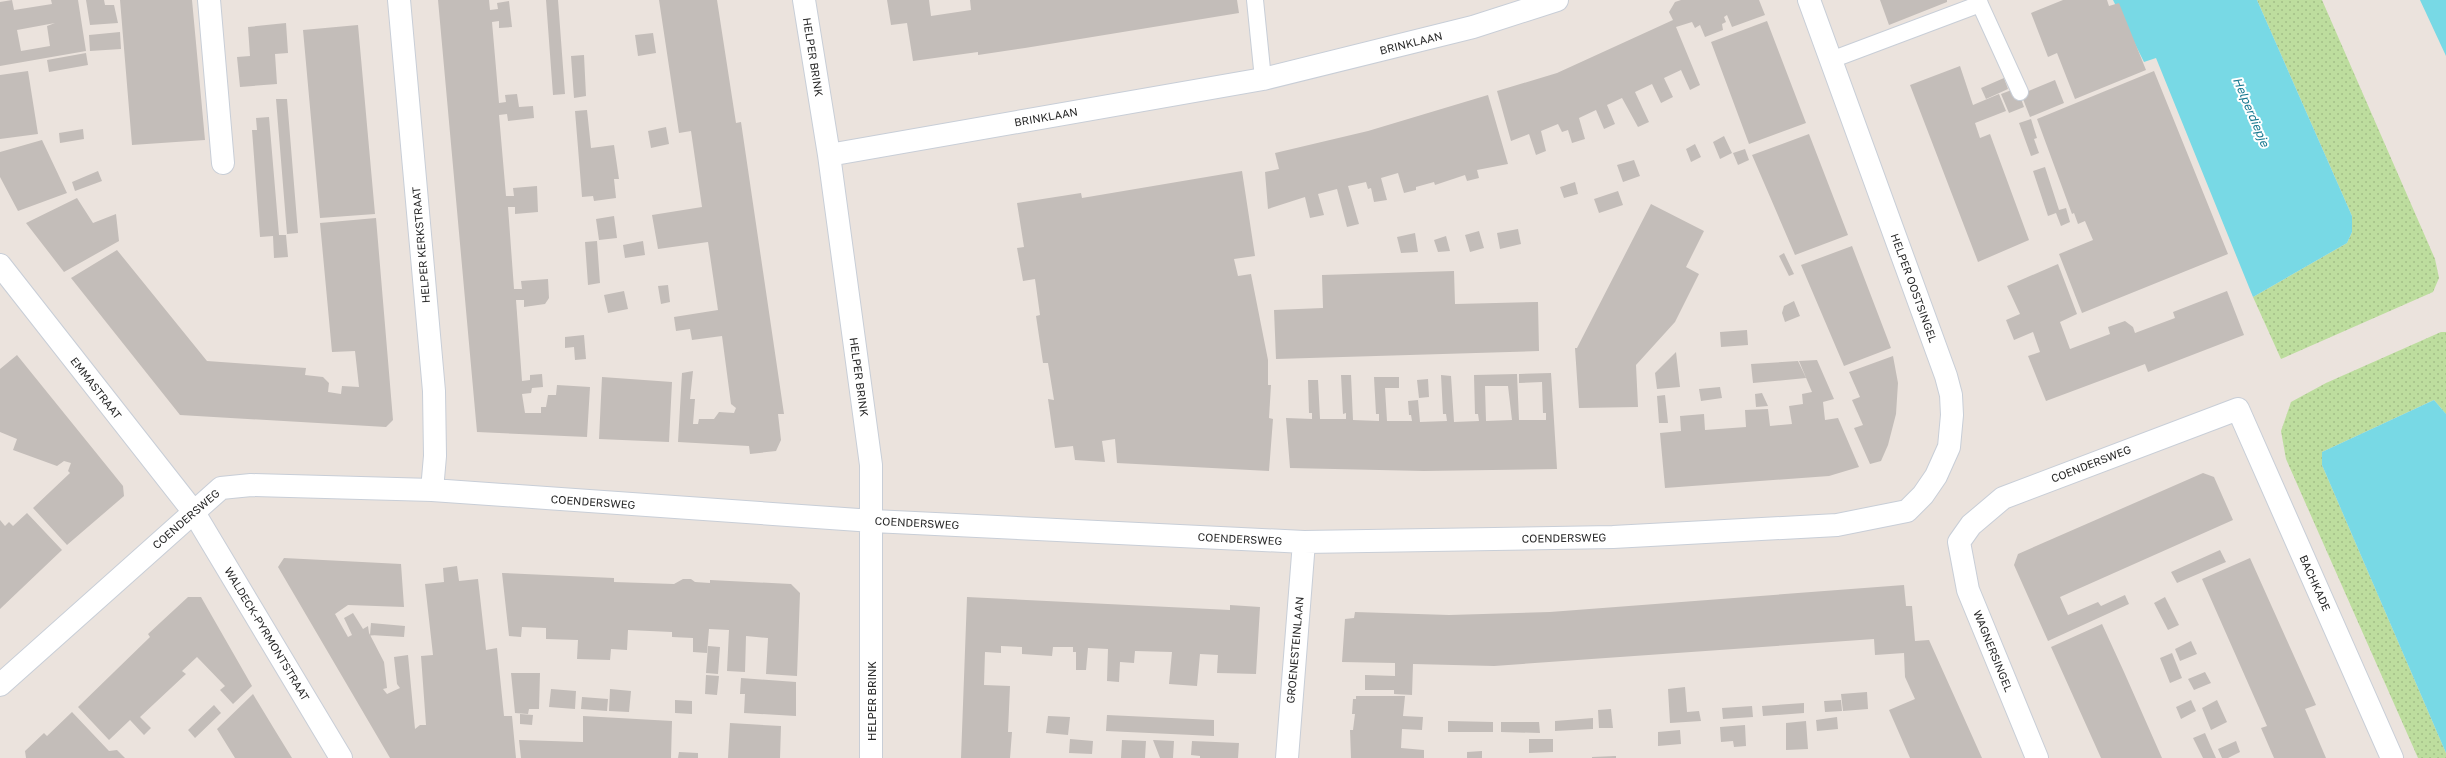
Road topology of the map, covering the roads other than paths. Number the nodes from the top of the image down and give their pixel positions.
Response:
1 (209, 0) edge
2 (399, 0) edge
3 (804, 0) edge
4 (1255, 0) edge
5 (1557, 0) edge
6 (1809, 0) edge
7 (1979, 2) edge
8 (1831, 60) junction
9 (1262, 79) junction
10 (2020, 92) dead end
11 (829, 155) junction
12 (223, 163) dead end
13 (0, 265) edge
14 (2238, 409) joint
15 (432, 490) junction
16 (193, 510) junction
17 (1907, 511) joint
18 (873, 521) junction
19 (1304, 542) junction
20 (1959, 542) joint
21 (0, 685) edge
22 (342, 758) edge
23 (872, 758) edge
24 (1287, 758) edge
25 (2037, 758) edge
26 (2392, 758) edge

1 - 12 street
2 - 15 street, HELPER KERKSTRAAT
3 - 11 street, HELPER BRINK
4 - 9 lane
5 - 9 street, BRINKLAAN
6 - 8 street, HELPER OOSTSINGEL
7 - 8 lane
7 - 10 lane
8 - 17 street, HELPER OOSTSINGEL
9 - 11 street, BRINKLAAN
11 - 18 street, HELPER BRINK
13 - 16 street, EMMASTRAAT
14 - 20 street, COENDERSWEG
14 - 26 street, BACHKADE
15 - 16 street, COENDERSWEG
15 - 18 street, COENDERSWEG
16 - 21 street, COENDERSWEG
16 - 22 street, WALDECK-PYRMONTSTRAAT
17 - 19 street, COENDERSWEG
18 - 19 street, COENDERSWEG
18 - 23 street, HELPER BRINK
19 - 24 street, GROENESTEINLAAN
20 - 25 street, WAGNERSINGEL

